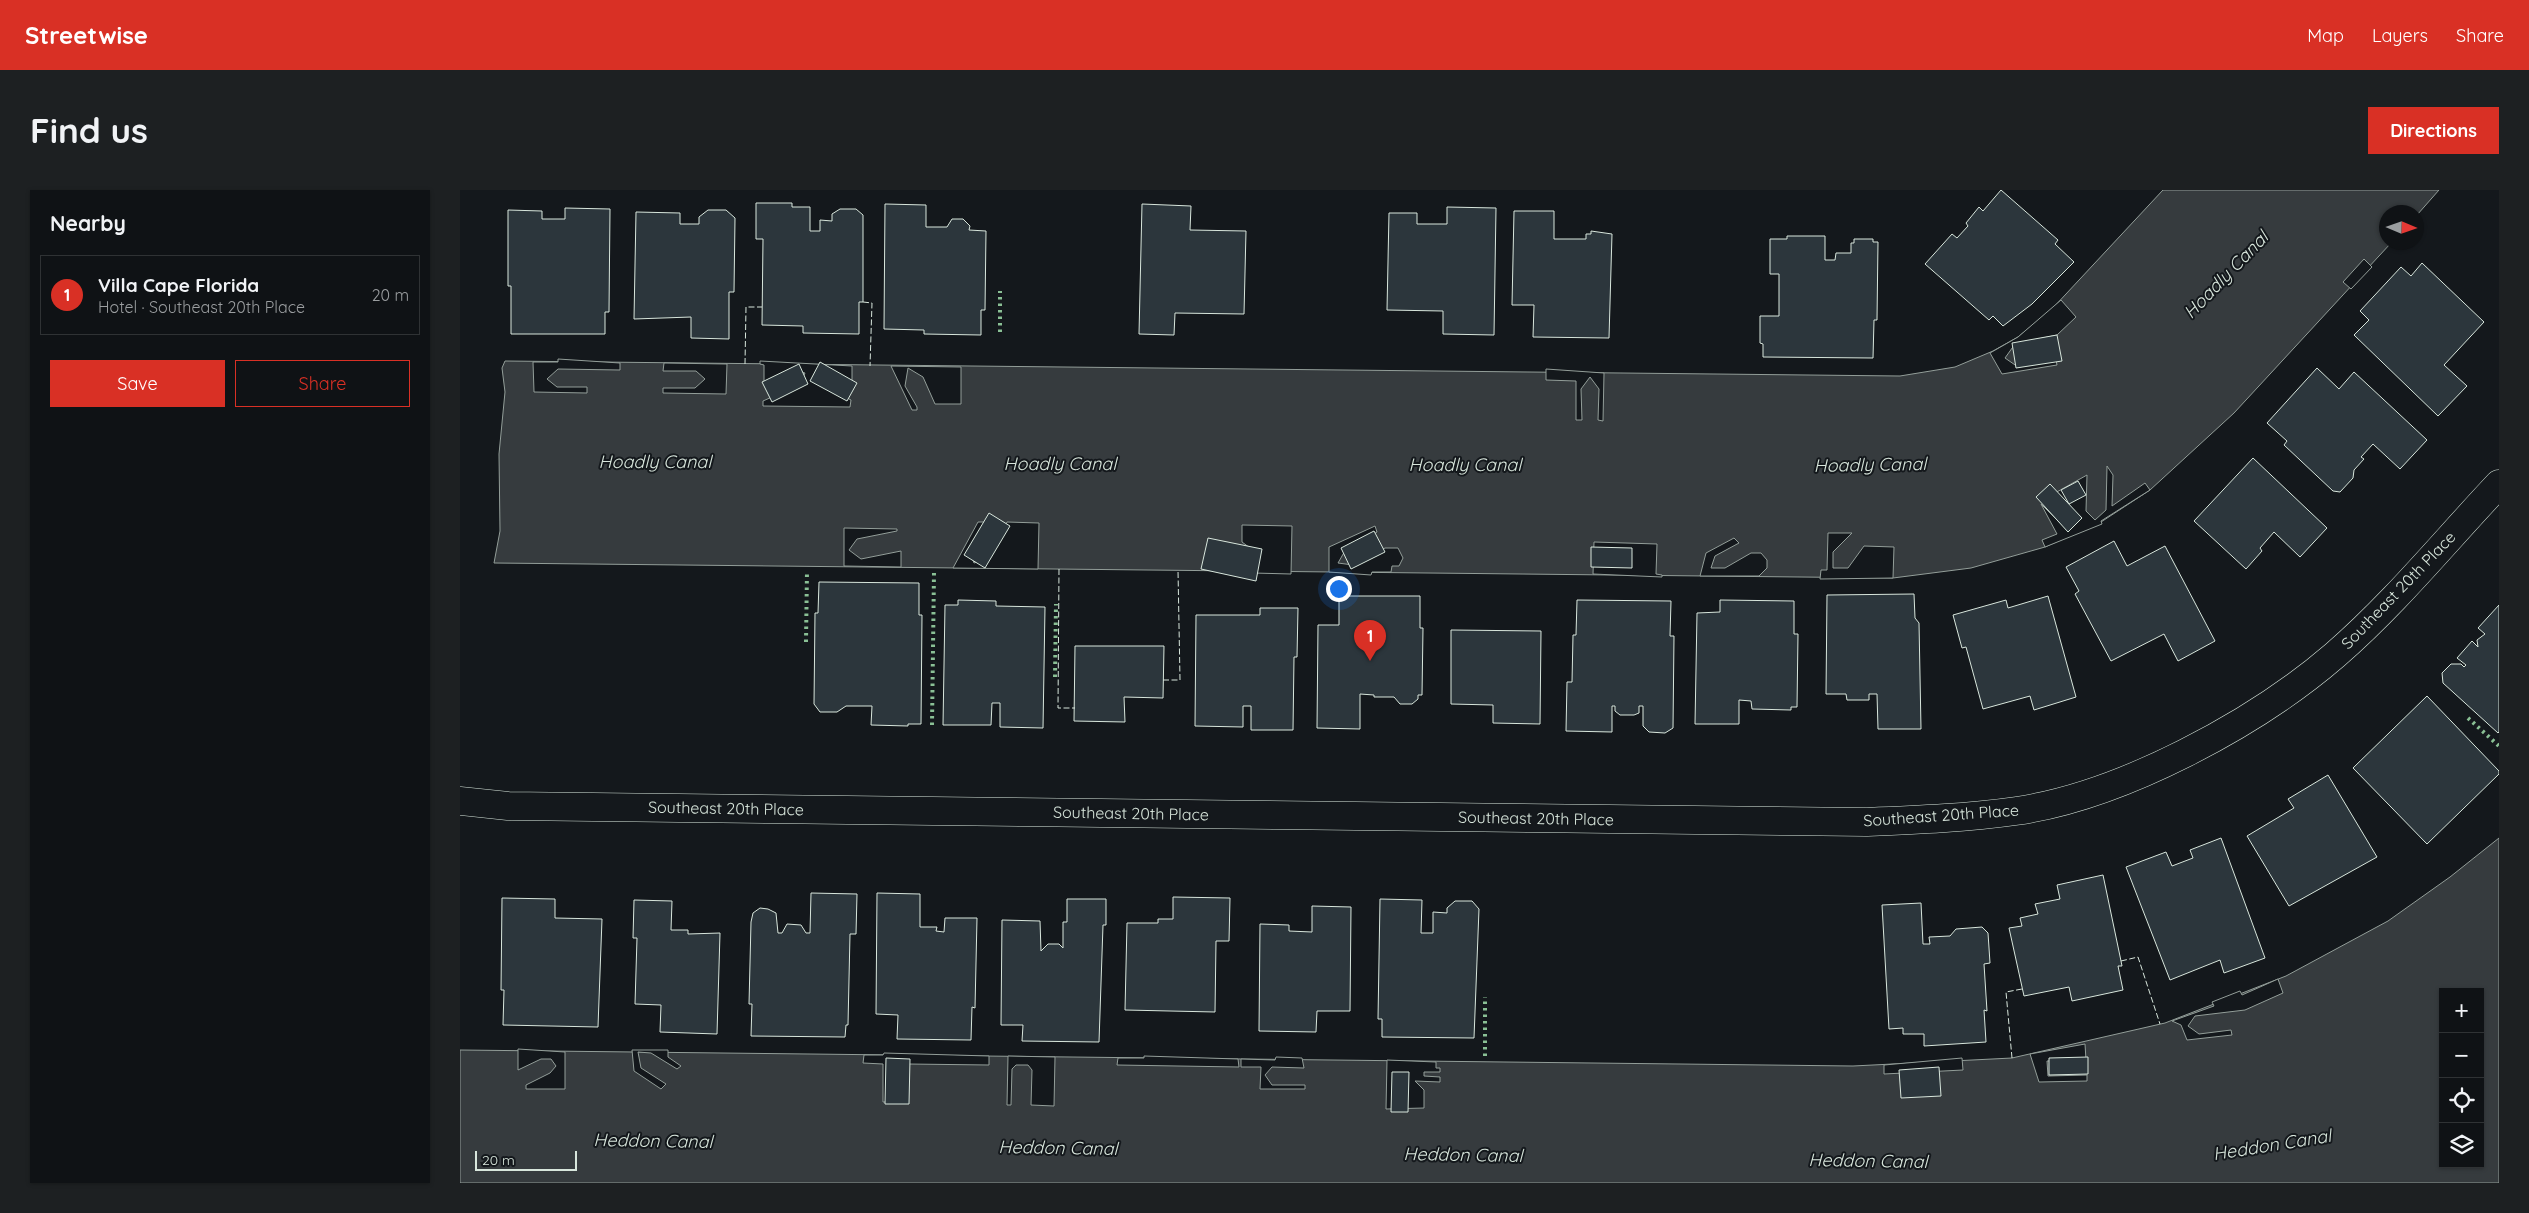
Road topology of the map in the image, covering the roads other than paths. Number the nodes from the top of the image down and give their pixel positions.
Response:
1 (2499, 484) edge
2 (460, 800) edge

1 - 2 street, Southeast 20th Place

